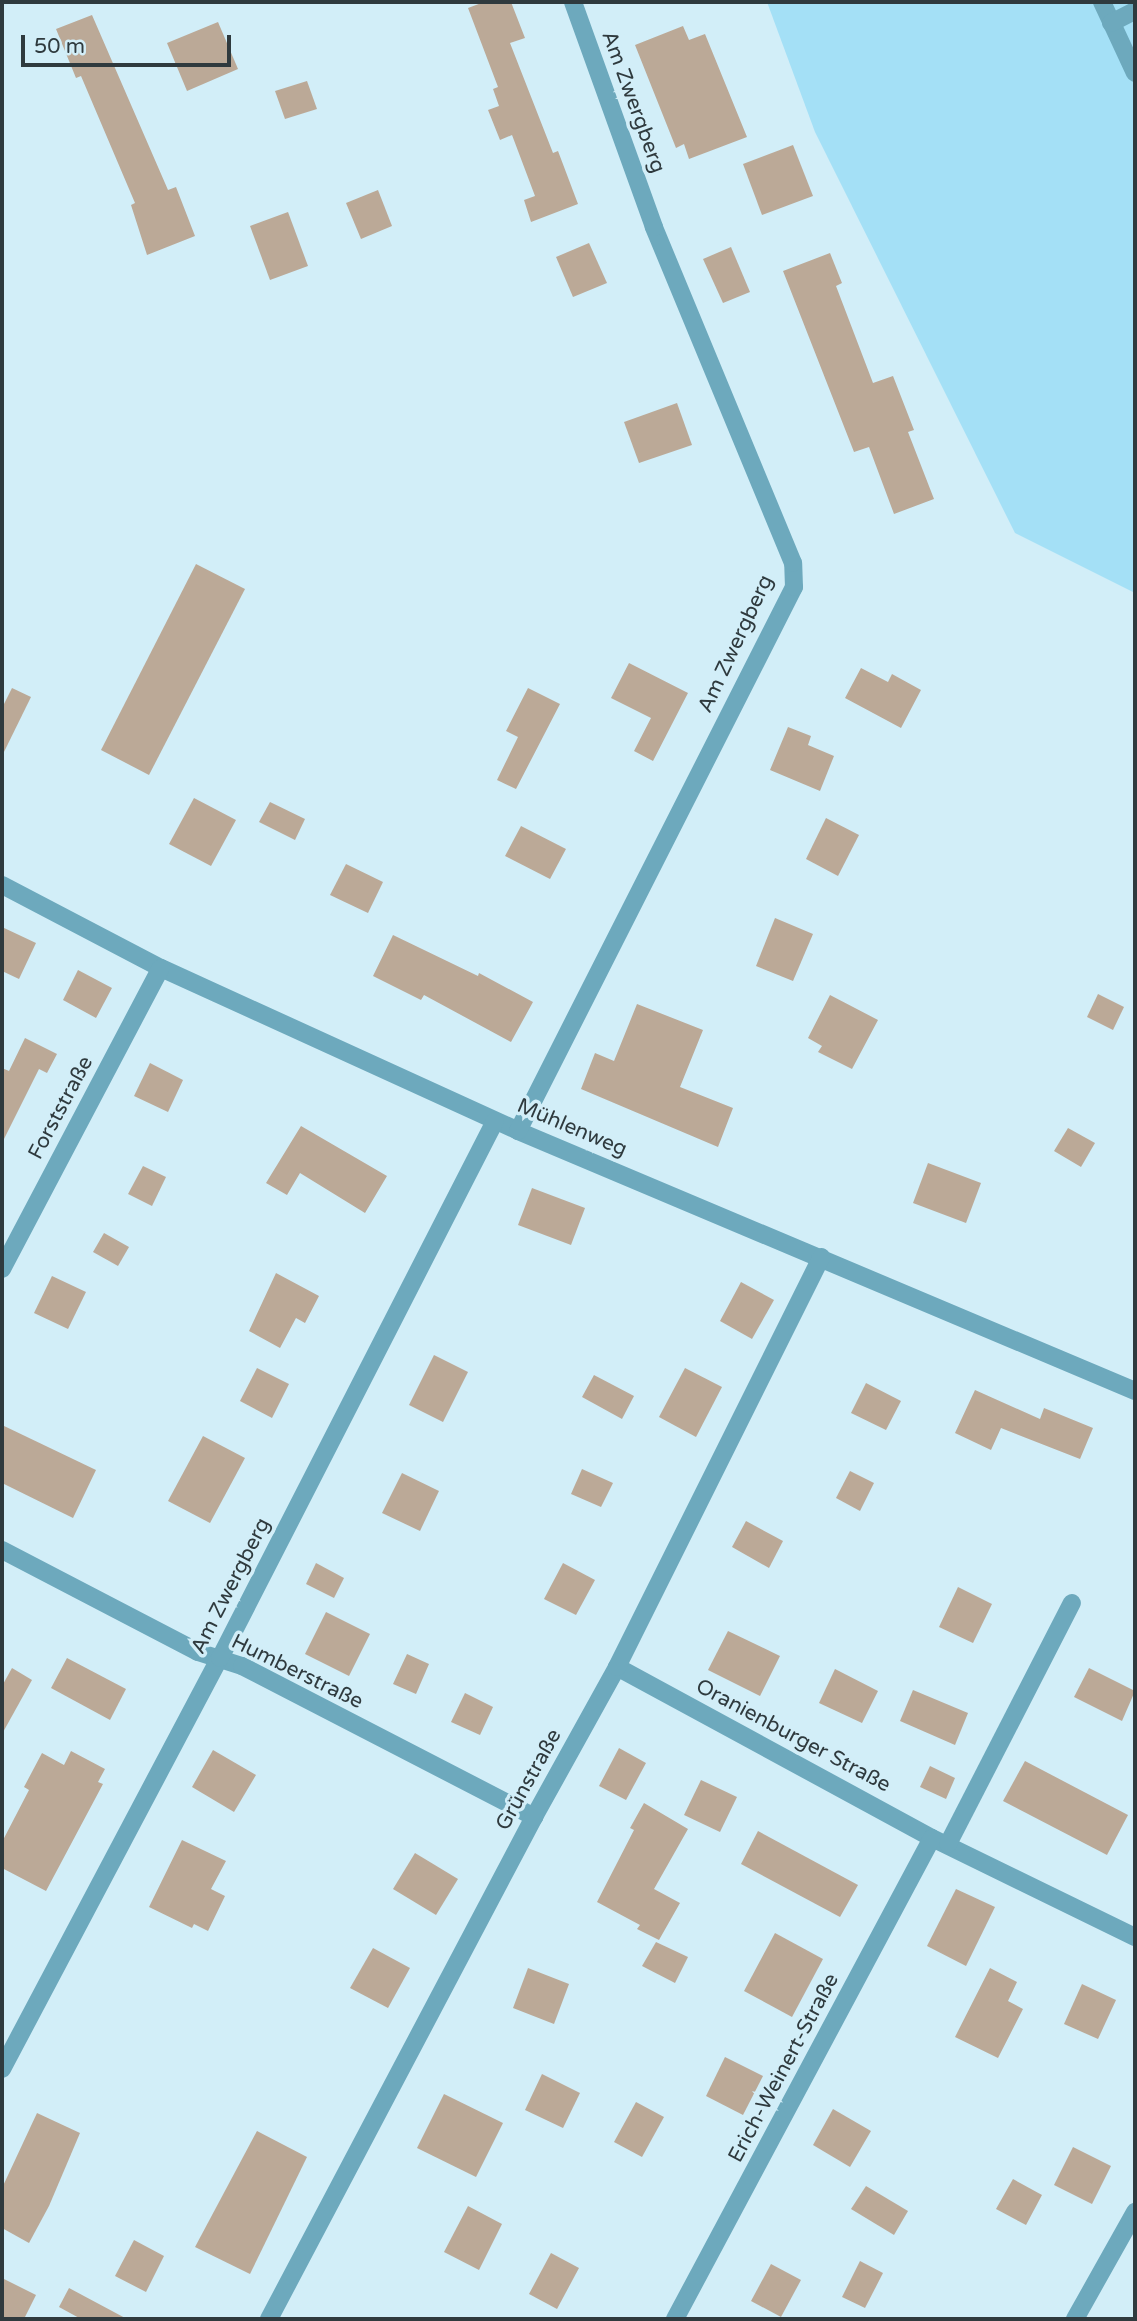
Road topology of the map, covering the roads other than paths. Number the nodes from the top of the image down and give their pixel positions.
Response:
1 (573, 2) edge
2 (1102, 2) edge
3 (1135, 12) edge
4 (1111, 23) junction
5 (1135, 73) edge
6 (2, 885) edge
7 (161, 968) junction
8 (495, 1121) junction
9 (518, 1131) junction
10 (821, 1257) junction
11 (2, 1269) edge
12 (1135, 1391) edge
13 (2, 1550) edge
14 (1072, 1603) dead end
15 (220, 1658) junction
16 (617, 1667) junction
17 (534, 1817) junction
18 (940, 1841) junction
19 (1135, 1937) edge
20 (2, 2070) edge
21 (1135, 2212) edge
22 (269, 2319) edge
23 (675, 2319) edge
24 (1075, 2319) edge

1 - 9 street, Am Zwergberg
2 - 4 street
3 - 4 street
4 - 5 street
6 - 7 street, Mühlenweg
7 - 8 street, Mühlenweg
7 - 11 street, Forststraße
8 - 9 street, Mühlenweg
8 - 15 street, Am Zwergberg
9 - 10 street, Mühlenweg
10 - 12 street, Mühlenweg
10 - 16 street, Grünstraße
13 - 15 street, Humberstraße
14 - 18 street
15 - 17 street, Humberstraße
15 - 20 street, Am Zwergberg
16 - 17 street, Grünstraße
16 - 18 street, Oranienburger Straße
17 - 22 street, Grünstraße
18 - 19 street, Oranienburger Straße
18 - 23 street, Erich-Weinert-Straße
21 - 24 street

